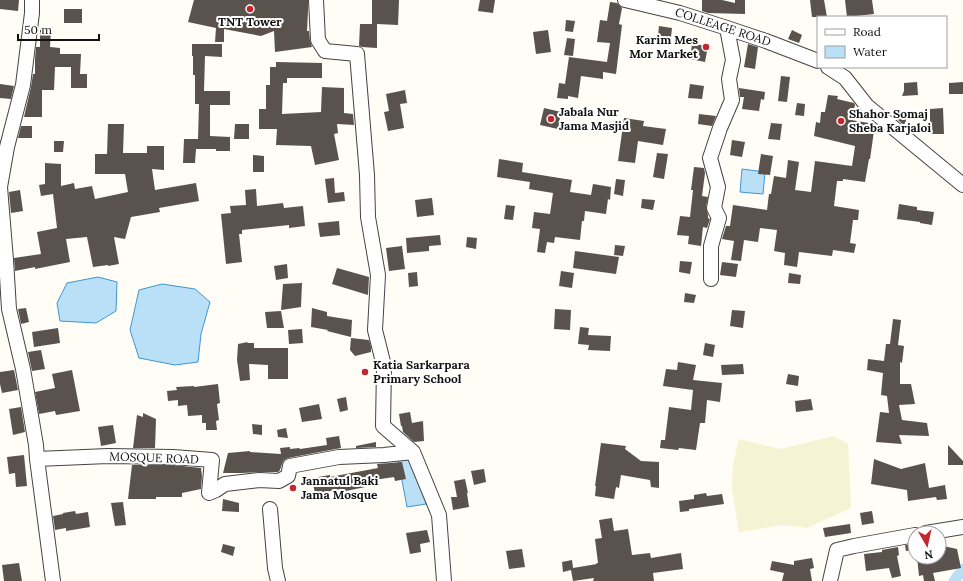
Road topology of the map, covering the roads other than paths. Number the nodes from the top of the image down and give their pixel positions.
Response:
1 (32, 0) edge
2 (316, 0) edge
3 (626, 0) edge
4 (727, 28) junction
5 (817, 61) edge
6 (830, 68) edge
7 (963, 185) edge
8 (711, 279) dead end
9 (413, 452) junction
10 (37, 460) junction
11 (270, 509) dead end
12 (963, 527) edge
13 (947, 530) edge
14 (907, 536) edge
15 (53, 581) edge
16 (278, 581) edge
17 (444, 581) edge
18 (830, 581) edge

1 - 10 street
2 - 9 street
3 - 4 street, COLLEAGE ROAD
4 - 5 street, COLLEAGE ROAD
4 - 8 street
6 - 7 street
9 - 10 street, MOSQUE ROAD
9 - 17 street
10 - 15 street
11 - 16 street
12 - 13 street
14 - 18 street

